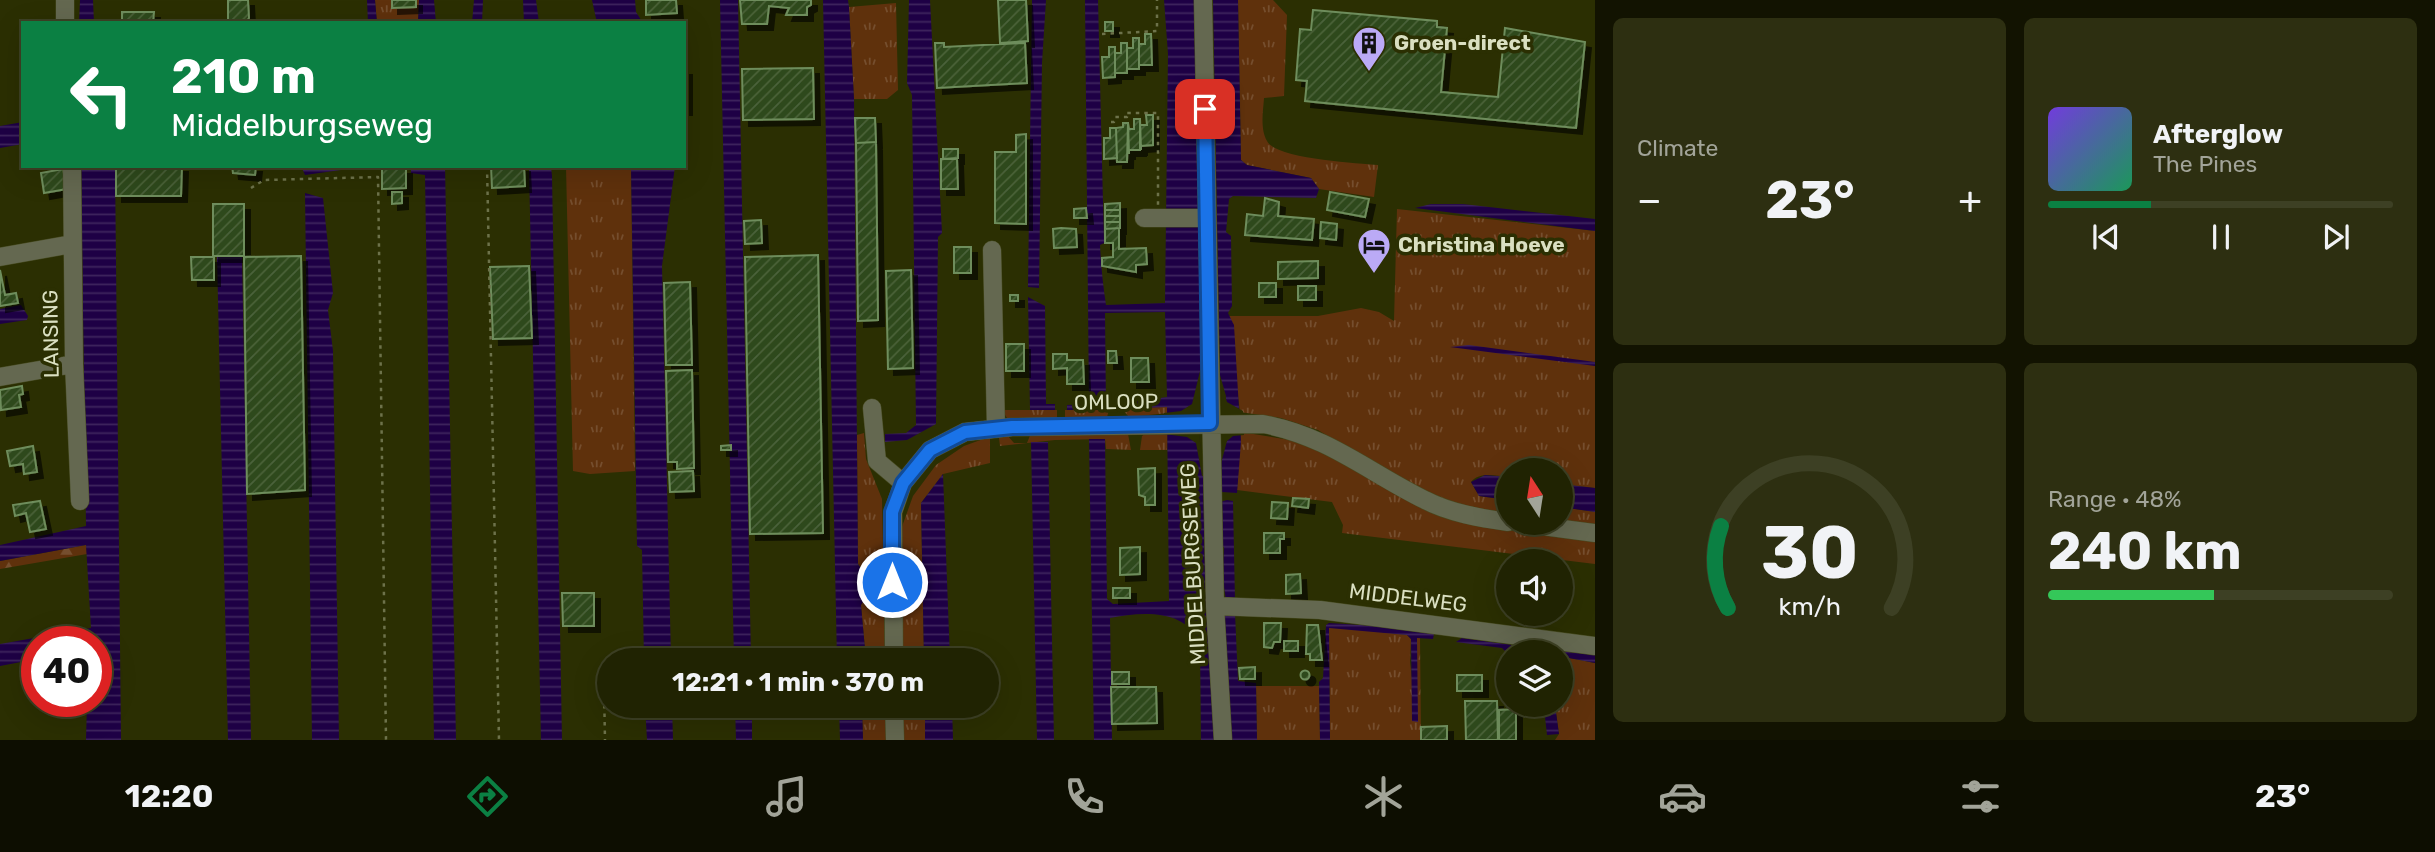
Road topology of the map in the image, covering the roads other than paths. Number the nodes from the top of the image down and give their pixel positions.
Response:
1 (65, 0) edge
2 (1203, 0) edge
3 (65, 21) edge
4 (72, 168) edge
5 (1155, 218) road end
6 (1207, 218) junction
7 (72, 244) junction
8 (992, 250) dead end
9 (0, 257) edge
10 (74, 365) junction
11 (0, 377) edge
12 (872, 408) dead end
13 (1210, 423) junction
14 (996, 428) junction
15 (903, 483) junction
16 (80, 501) dead end
17 (1496, 519) edge
18 (1573, 530) edge
19 (1595, 533) edge
20 (1215, 606) junction
21 (1595, 646) edge
22 (894, 648) edge
23 (894, 718) edge
24 (895, 740) edge
25 (1223, 740) edge

1 - 3 street
2 - 6 street, MIDDELBURGSEWEG
4 - 7 street, LANSING
5 - 6 street
6 - 13 street, MIDDELBURGSEWEG
7 - 9 street
7 - 10 street, LANSING
8 - 14 street
10 - 11 street
10 - 16 street, LANSING
12 - 15 street
13 - 14 street, OMLOOP
13 - 17 street, OMLOOP
13 - 20 street, MIDDELBURGSEWEG
14 - 15 street, OMLOOP
15 - 22 street, OMLOOP
18 - 19 street
20 - 21 street, MIDDELWEG
20 - 25 street, MIDDELBURGSEWEG
23 - 24 street

